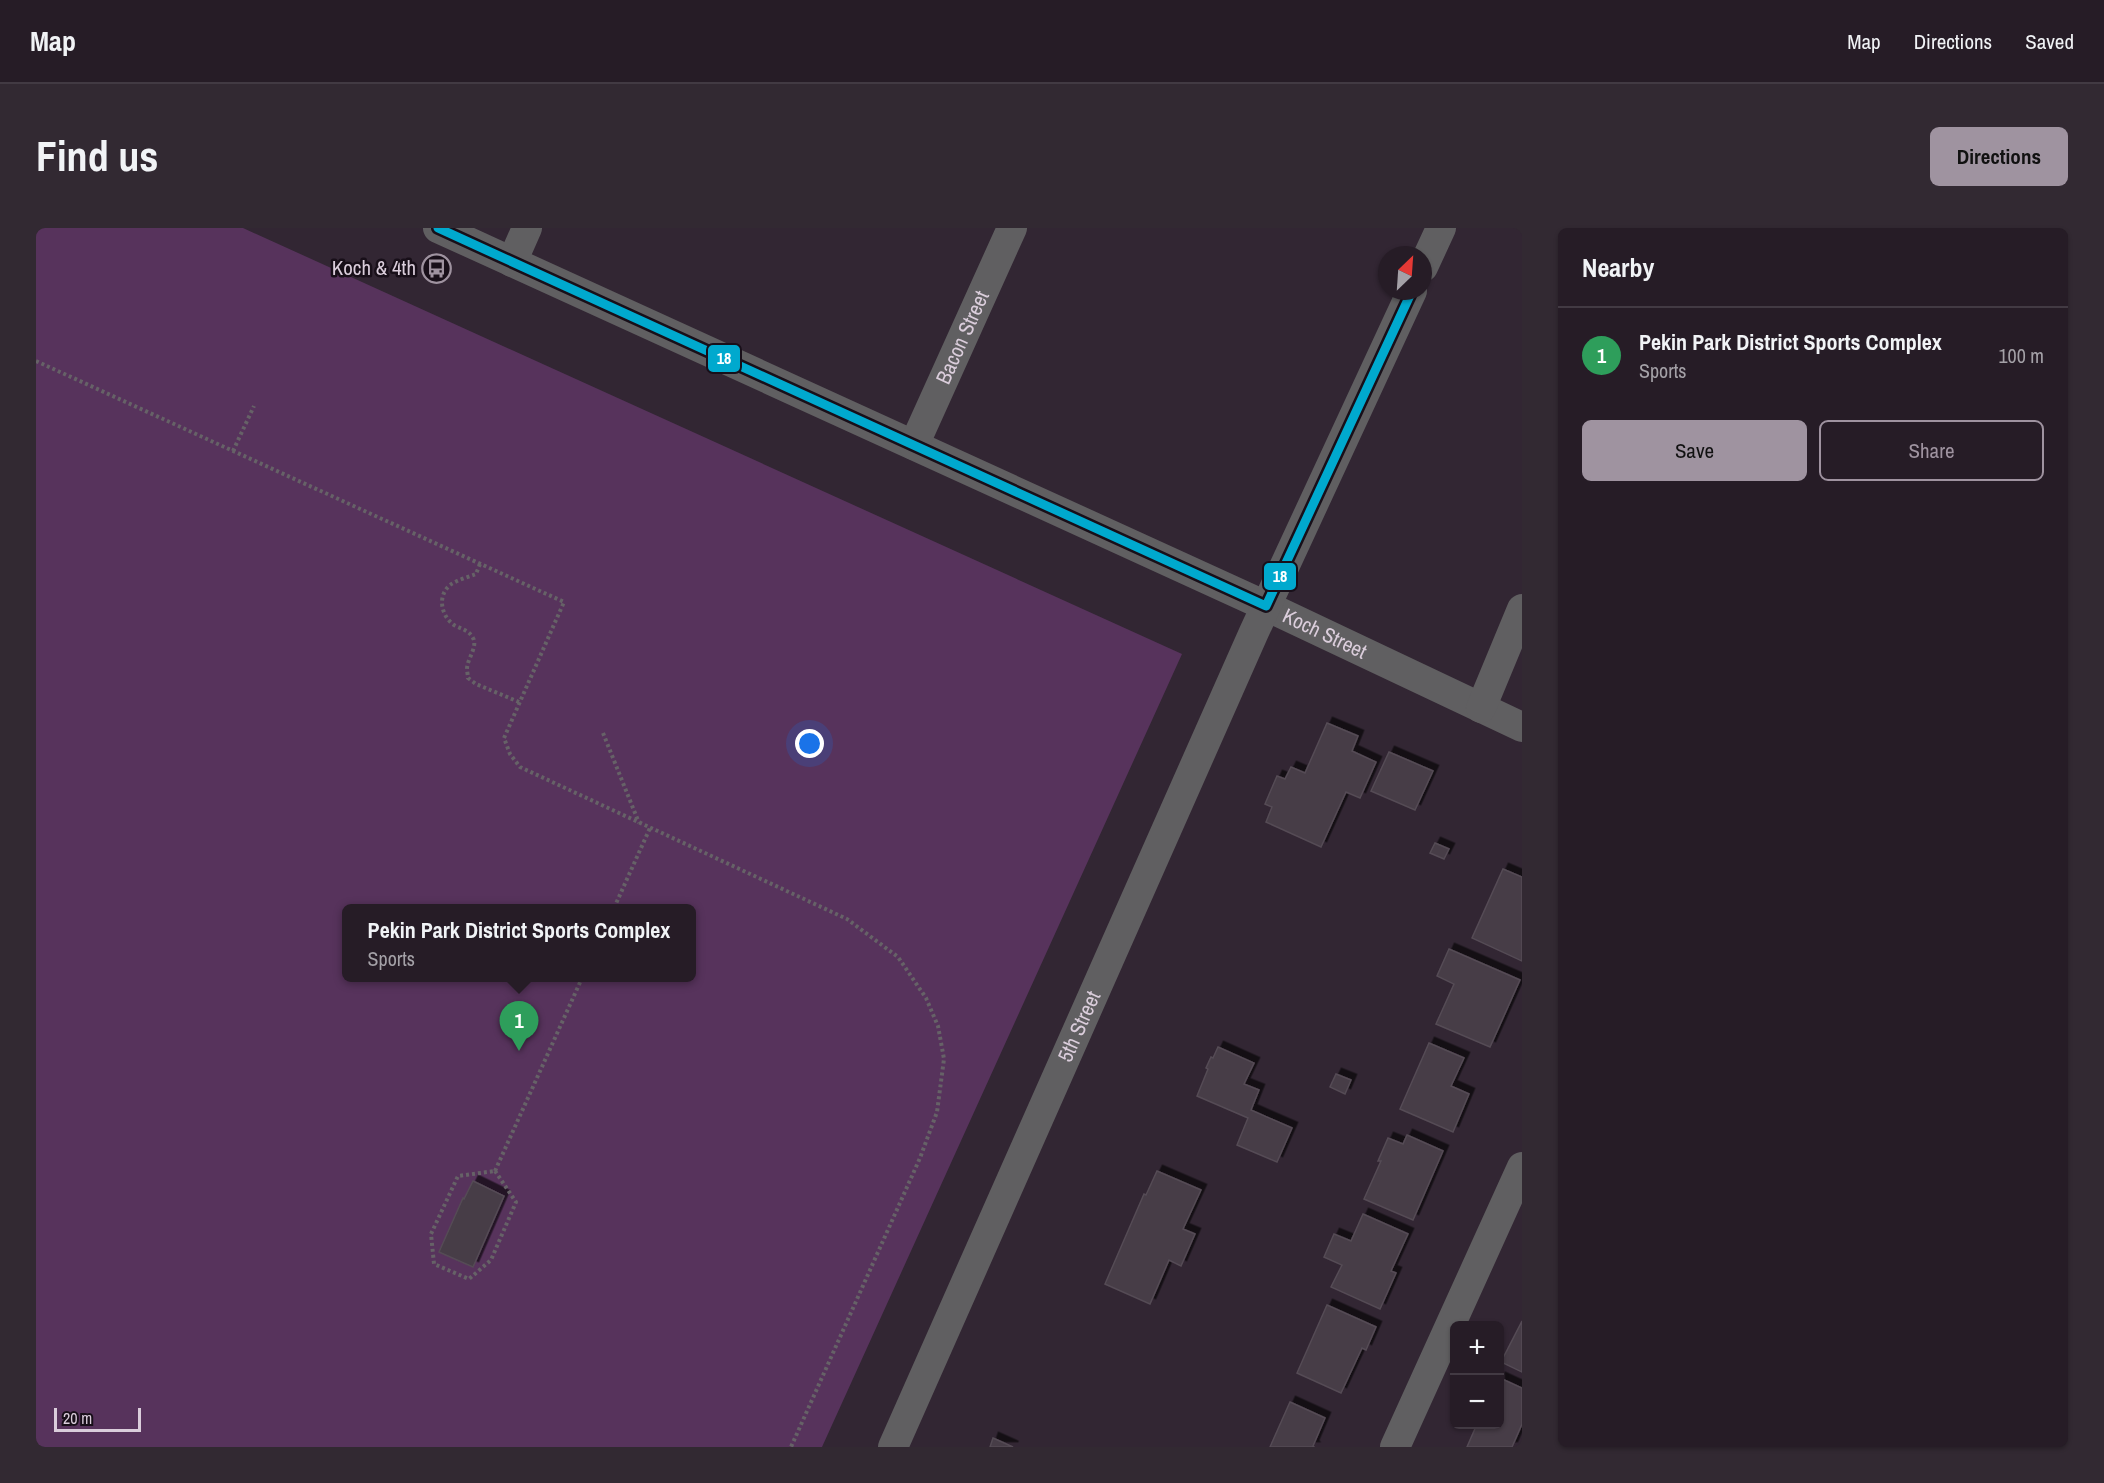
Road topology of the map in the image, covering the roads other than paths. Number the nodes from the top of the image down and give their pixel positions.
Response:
1 (438, 228) edge
2 (527, 228) edge
3 (1012, 228) edge
4 (1441, 228) edge
5 (1432, 248) edge
6 (512, 261) junction
7 (1408, 300) edge
8 (914, 445) junction
9 (1266, 606) junction
10 (1522, 609) edge
11 (1482, 708) junction
12 (1522, 727) edge
13 (1522, 1167) edge
14 (893, 1447) edge
15 (1395, 1447) edge

1 - 6 street, Koch Street
2 - 6 street
3 - 8 street, Bacon Street
4 - 5 street
6 - 8 street, Koch Street
7 - 9 street, 5th Street
8 - 9 street, Koch Street
9 - 11 street, Koch Street
9 - 14 street, 5th Street
10 - 11 street
11 - 12 street, Koch Street
13 - 15 street

